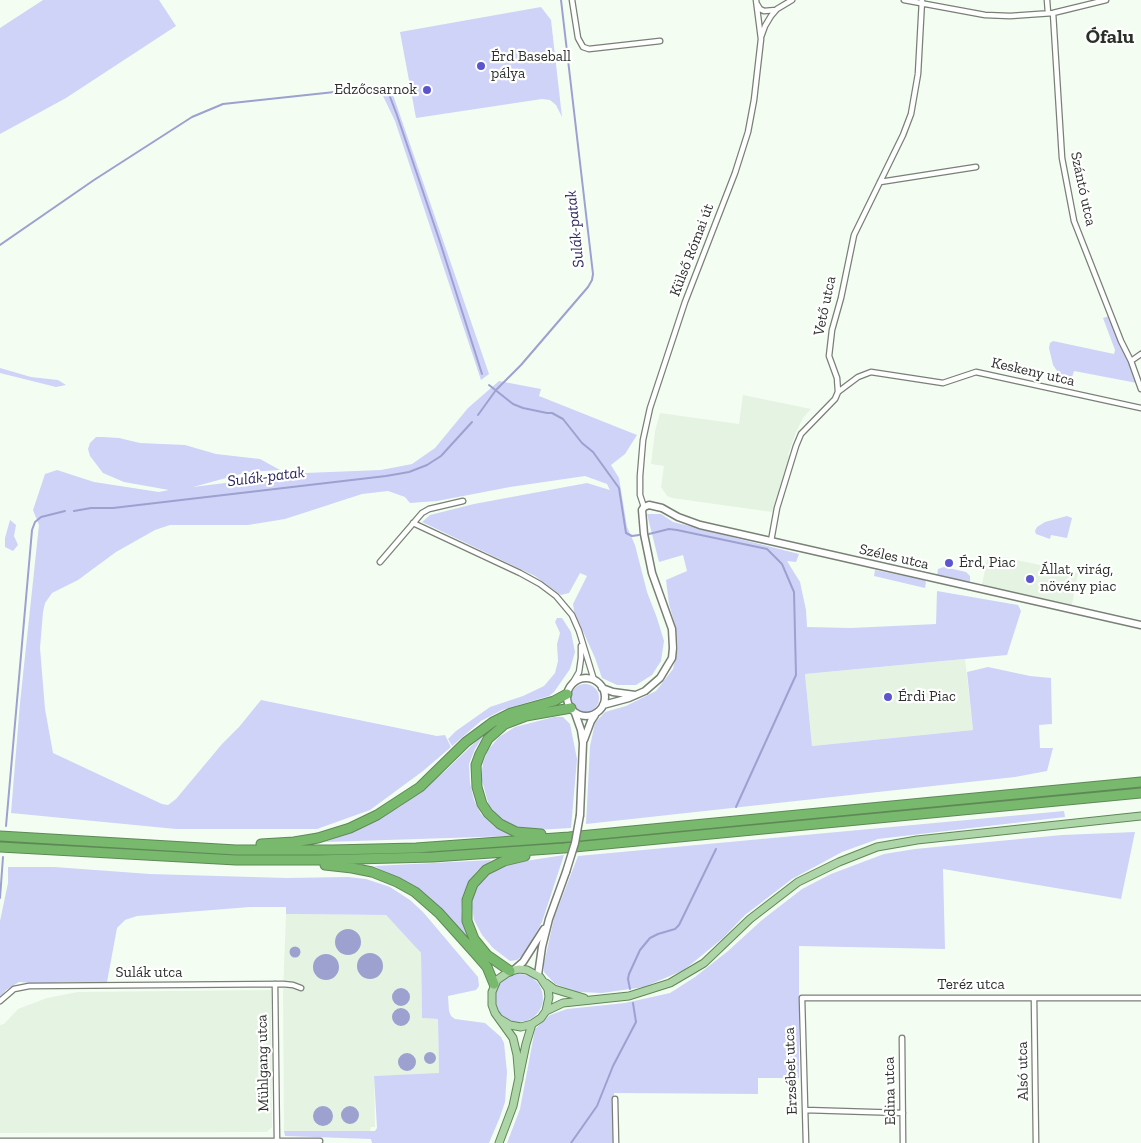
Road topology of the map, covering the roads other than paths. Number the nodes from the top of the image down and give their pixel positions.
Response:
1 (572, 0) edge
2 (792, 0) edge
3 (904, 0) edge
4 (1047, 0) edge
5 (1106, 0) edge
6 (922, 1) edge
7 (756, 2) edge
8 (777, 9) junction
9 (1051, 13) junction
10 (761, 38) junction
11 (660, 41) dead end
12 (976, 166) dead end
13 (880, 182) junction
14 (1141, 354) edge
15 (1131, 361) junction
16 (1141, 389) edge
17 (838, 392) junction
18 (1141, 408) edge
19 (463, 501) dead end
20 (644, 507) junction
21 (413, 522) junction
22 (770, 541) junction
23 (380, 562) dead end
24 (1141, 625) edge
25 (581, 640) junction
26 (594, 680) junction
27 (572, 684) junction
28 (602, 688) junction
29 (567, 694) junction
30 (636, 695) junction
31 (603, 705) junction
32 (572, 710) junction
33 (596, 713) junction
34 (584, 743) junction
35 (1141, 782) edge
36 (1141, 793) edge
37 (1141, 816) edge
38 (0, 836) edge
39 (569, 837) junction
40 (0, 847) edge
41 (198, 848) junction
42 (564, 848) junction
43 (270, 860) junction
44 (549, 919) junction
45 (513, 970) junction
46 (538, 975) junction
47 (544, 983) junction
48 (274, 984) junction
49 (494, 984) junction
50 (301, 988) dead end
51 (802, 998) joint
52 (1034, 998) junction
53 (1141, 998) edge
54 (589, 999) junction
55 (0, 1000) edge
56 (546, 1011) junction
57 (500, 1019) junction
58 (532, 1024) junction
59 (902, 1038) dead end
60 (519, 1079) junction
61 (615, 1099) dead end
62 (806, 1110) junction
63 (903, 1113) junction
64 (0, 1141) edge
65 (320, 1141) dead end
66 (277, 1142) edge
67 (499, 1143) edge
68 (616, 1143) edge
69 (806, 1143) edge
70 (903, 1143) edge
71 (1036, 1143) edge

1 - 11 street
2 - 8 street
3 - 6 street
4 - 9 street, Szántó utca
5 - 9 street
6 - 9 street
6 - 13 street, Vető utca
7 - 8 street
7 - 10 street, Külső Római út
8 - 10 street
9 - 15 street, Szántó utca
10 - 20 street, Külső Római út
12 - 13 street
13 - 17 street, Vető utca
14 - 15 street
15 - 16 street, Szántó utca
17 - 18 street, Keskeny utca
17 - 22 street
19 - 21 street
20 - 22 street, Széles utca
20 - 30 street
21 - 23 street
21 - 25 street
22 - 24 street, Széles utca
25 - 26 street
25 - 27 street
26 - 27 street
26 - 28 street
27 - 29 street
28 - 30 street
28 - 31 street
29 - 32 street
29 - 41 highway
30 - 31 street
31 - 33 street
32 - 33 street
32 - 34 street
32 - 39 highway
33 - 34 street
34 - 44 street, bridge
35 - 39 highway
36 - 42 highway
37 - 54 main road
38 - 41 highway
39 - 41 highway
40 - 43 highway
42 - 43 highway
42 - 45 highway
43 - 49 highway
44 - 45 street
44 - 46 street
45 - 46 main road
45 - 49 main road
46 - 47 main road
47 - 54 main road
47 - 56 main road
48 - 50 street, Sulák utca
48 - 55 street, Sulák utca
48 - 66 street, Mühlgang utca
49 - 57 main road
51 - 52 street, Teréz utca
51 - 62 street, Erzsébet utca
52 - 53 street, Teréz utca
52 - 71 street, Alsó utca
54 - 56 main road
56 - 58 main road
57 - 58 main road
57 - 60 main road
58 - 60 main road
59 - 63 street, Edina utca
60 - 67 main road
61 - 68 street
62 - 63 street
62 - 69 street, Erzsébet utca
63 - 70 street, Edina utca
64 - 66 street
65 - 66 street

